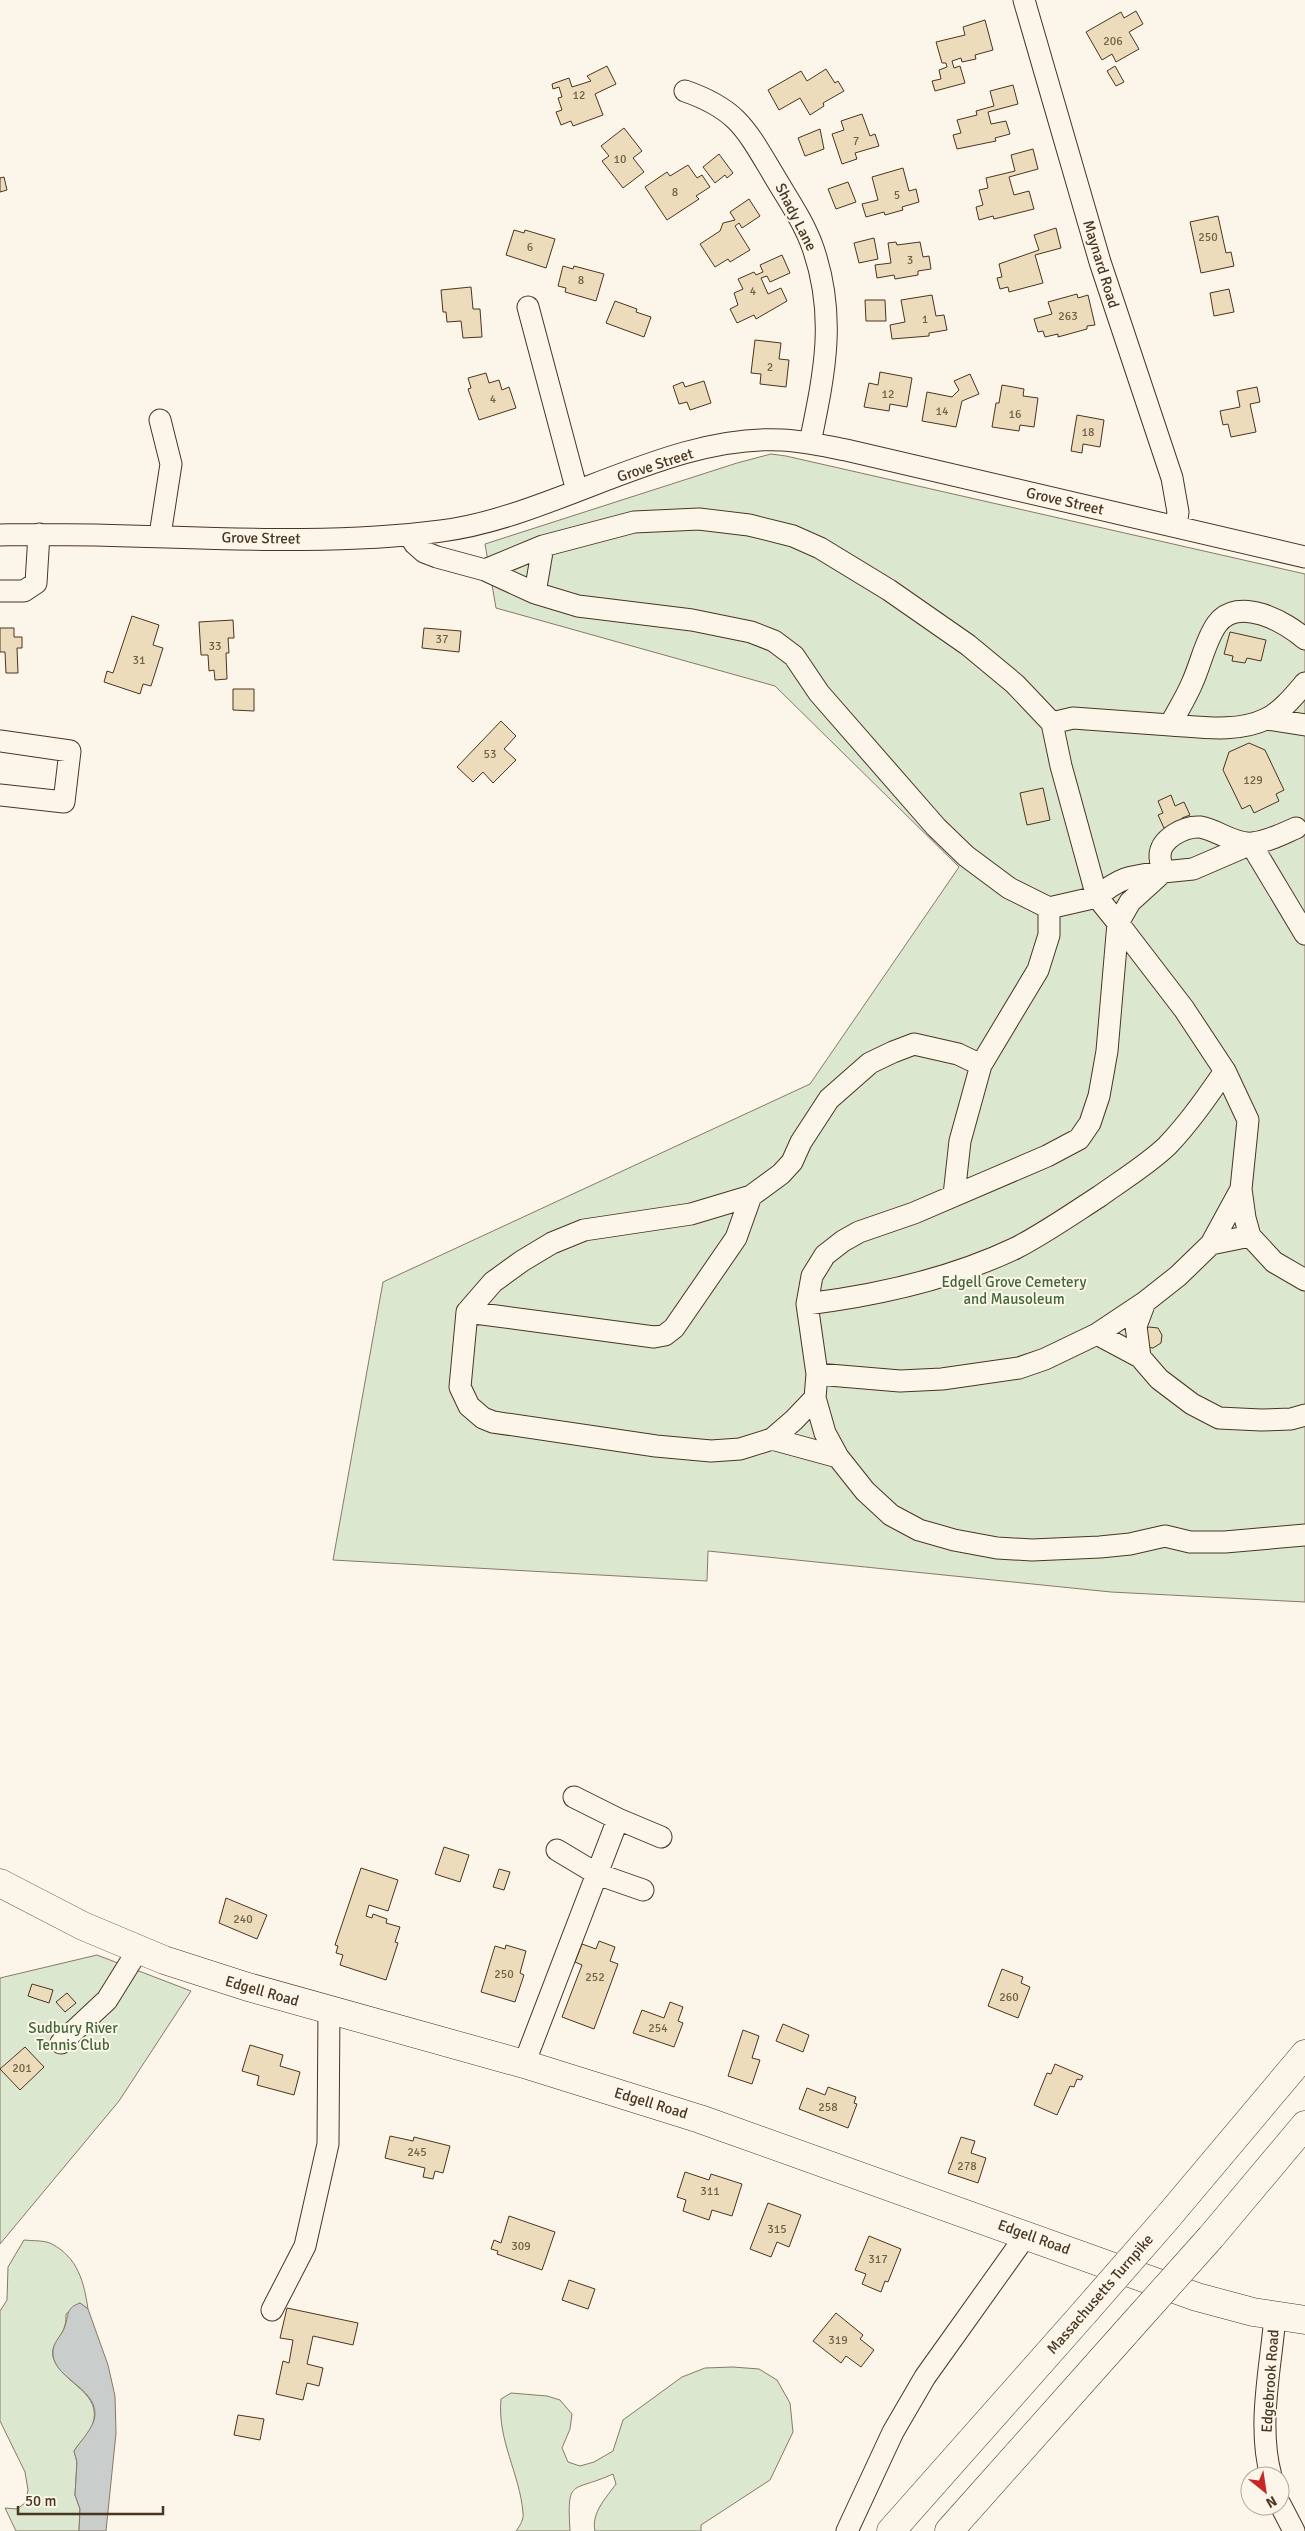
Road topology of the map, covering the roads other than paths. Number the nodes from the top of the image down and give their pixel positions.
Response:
1 (1024, 0) edge
2 (685, 91) dead end
3 (528, 308) dead end
4 (160, 420) dead end
5 (810, 443) junction
6 (576, 491) junction
7 (1176, 526) junction
8 (39, 534) junction
9 (0, 535) edge
10 (160, 535) junction
11 (409, 535) junction
12 (543, 546) junction
13 (1305, 557) edge
14 (484, 570) junction
15 (0, 591) edge
16 (535, 593) junction
17 (1305, 639) edge
18 (1305, 683) edge
19 (1267, 719) junction
20 (1052, 723) junction
21 (1170, 724) junction
22 (1305, 725) edge
23 (0, 741) edge
24 (0, 795) edge
25 (1302, 825) edge
26 (1251, 844) junction
27 (1162, 872) junction
28 (1097, 897) junction
29 (1049, 908) junction
30 (1118, 923) junction
31 (1305, 934) edge
32 (981, 1065) junction
33 (1225, 1071) junction
34 (1241, 1189) junction
35 (954, 1195) junction
36 (751, 1196) junction
37 (1250, 1236) junction
38 (1211, 1244) junction
39 (1305, 1280) edge
40 (1145, 1302) junction
41 (808, 1304) junction
42 (467, 1312) junction
43 (1097, 1334) junction
44 (1140, 1356) junction
45 (817, 1374) junction
46 (815, 1398) junction
47 (1305, 1415) edge
48 (772, 1439) junction
49 (838, 1457) junction
50 (1305, 1534) edge
51 (574, 1797) dead end
52 (618, 1819) junction
53 (660, 1837) dead end
54 (557, 1850) dead end
55 (597, 1874) junction
56 (0, 1883) edge
57 (643, 1890) dead end
58 (138, 1950) junction
59 (329, 2009) junction
60 (61, 2043) dead end
61 (1305, 2054) edge
62 (524, 2064) junction
63 (1304, 2127) edge
64 (1027, 2234) junction
65 (272, 2310) dead end
66 (1276, 2316) junction
67 (1305, 2320) edge
68 (1270, 2466) edge
69 (1286, 2516) edge
70 (847, 2531) edge
71 (891, 2531) edge
72 (949, 2531) edge
73 (1294, 2531) edge

1 - 7 street, Maynard Road
2 - 5 street, Shady Lane
3 - 6 street
4 - 10 street
5 - 6 street, Grove Street
5 - 7 street, Grove Street
6 - 11 street, Grove Street
7 - 13 street, Grove Street
8 - 9 street, Grove Street
8 - 10 street, Grove Street
8 - 15 street
10 - 11 street, Grove Street
11 - 14 street
12 - 14 street
12 - 16 street
12 - 20 street
14 - 16 street
16 - 29 street
17 - 21 street
18 - 19 street
19 - 21 street
19 - 22 street
20 - 21 street
20 - 28 street
23 - 24 street
25 - 26 street
26 - 27 street
26 - 27 street
26 - 31 street
27 - 28 street
27 - 30 street
28 - 29 street
28 - 30 street
29 - 32 street
30 - 33 street
30 - 35 street
32 - 35 street
32 - 36 street
33 - 34 street
33 - 41 street
34 - 37 street
34 - 38 street
35 - 41 street
36 - 42 street
36 - 42 street
37 - 38 street
37 - 39 street
38 - 40 street
40 - 43 street
40 - 44 street
41 - 45 street
42 - 48 street
43 - 44 street
43 - 45 street
44 - 47 street
45 - 46 street
46 - 48 street
46 - 49 street
48 - 49 street
49 - 50 street
51 - 52 street
52 - 53 street
52 - 55 street
54 - 55 street
55 - 57 street
55 - 62 street
56 - 58 main road, Edgell Road
58 - 59 main road, Edgell Road
58 - 60 street
59 - 62 main road, Edgell Road
59 - 65 street
61 - 71 main road, Massachusetts Turnpike, bridge
62 - 64 main road, Edgell Road
63 - 72 main road, bridge
64 - 66 main road, Edgell Road
64 - 70 street
66 - 67 main road, Edgell Road
66 - 68 street, Edgebrook Road
69 - 73 street

